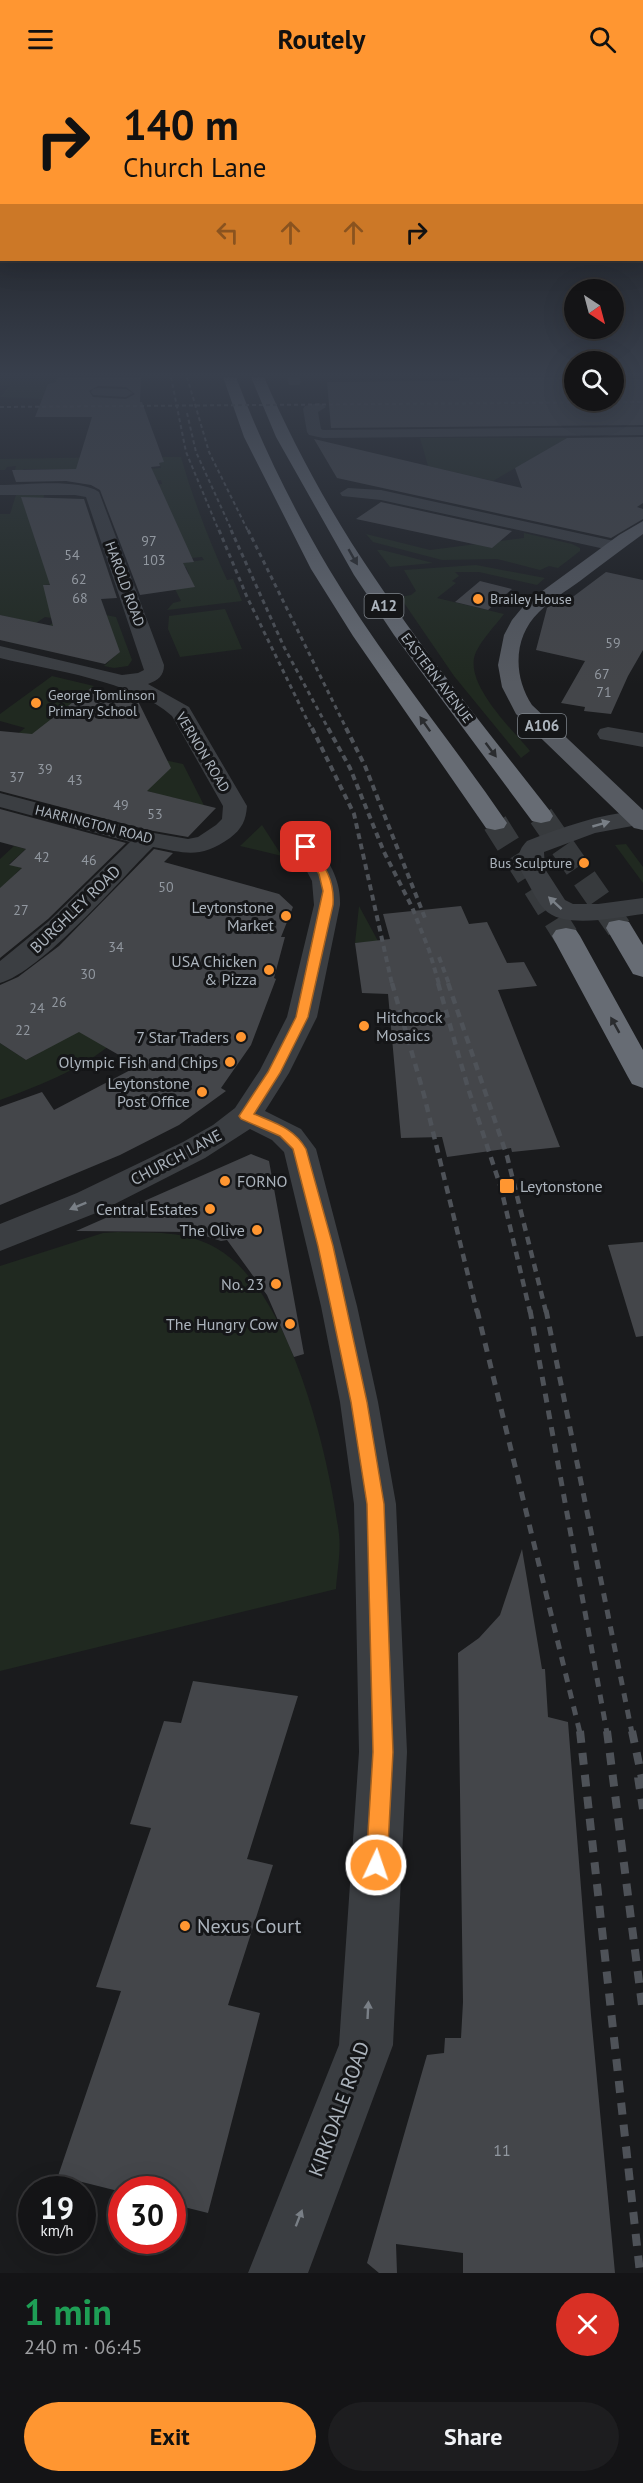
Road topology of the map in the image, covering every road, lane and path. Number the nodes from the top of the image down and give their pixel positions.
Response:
1 (273, 479) edge
2 (308, 479) edge
3 (0, 490) edge
4 (348, 493) dead end
5 (643, 526) edge
6 (614, 546) junction
7 (0, 652) edge
8 (132, 681) junction
9 (608, 734) dead end
10 (643, 740) edge
11 (0, 800) edge
12 (541, 816) tunnel mouth
13 (640, 820) edge
14 (495, 823) tunnel mouth
15 (147, 838) junction
16 (188, 846) joint
17 (306, 847) dead end
18 (643, 906) edge
19 (619, 928) tunnel mouth
20 (566, 936) tunnel mouth
21 (643, 968) edge
22 (0, 974) edge
23 (643, 1077) edge
24 (246, 1116) junction
25 (0, 1238) edge
26 (278, 2273) edge

14 -> 1 highway, A12
2 -> 12 highway, EASTERN AVENUE / A12
3 - 8 street, HAROLD ROAD
4 - 6 street
5 - 6 main road, A106
6 - 13 main road, A106
7 - 8 street, VERNON ROAD
8 - 16 street, VERNON ROAD
9 - 10 street
11 - 15 street, HARRINGTON ROAD
18 -> 13 street
15 - 16 street, HARRINGTON ROAD
15 - 22 street, BURGHLEY ROAD
17 - 24 street, CHURCH LANE
19 - 21 highway
23 -> 20 highway
24 -> 25 street, CHURCH LANE
26 -> 24 street, KIRKDALE ROAD

